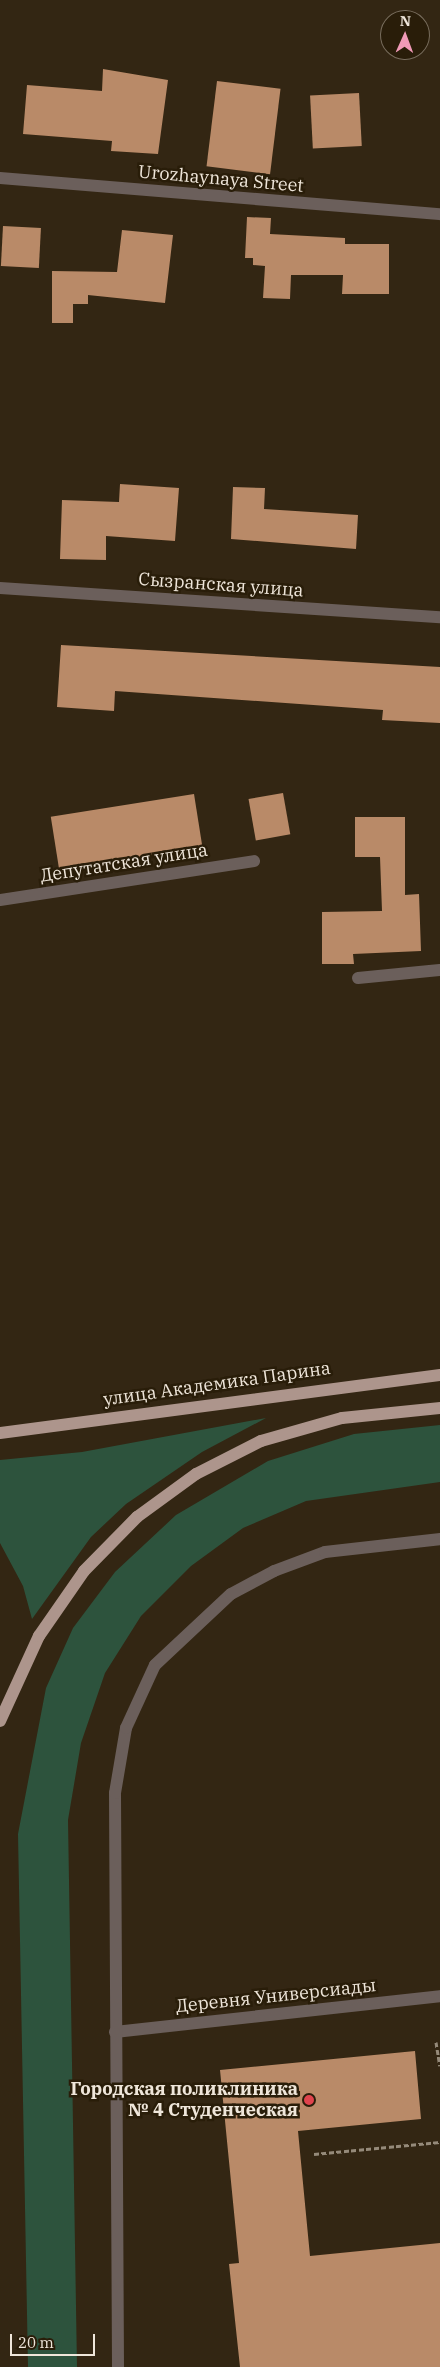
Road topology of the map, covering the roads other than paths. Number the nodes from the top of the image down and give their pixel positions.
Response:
1 (0, 178) edge
2 (440, 214) edge
3 (0, 588) edge
4 (440, 617) edge
5 (254, 861) dead end
6 (0, 900) edge
7 (440, 970) edge
8 (358, 978) dead end
9 (440, 1375) edge
10 (440, 1408) edge
11 (0, 1432) edge
12 (440, 1539) edge
13 (0, 1721) edge
14 (440, 1996) edge
15 (115, 2032) junction
16 (118, 2367) edge

1 - 2 street, Urozhaynaya Street
3 - 4 street, Сызранская улица
5 - 6 street, Депутатская улица
7 - 8 street
9 - 11 main road, улица Академика Парина
10 - 13 main road
12 - 15 street
14 - 15 street, Деревня Универсиады
15 - 16 street

